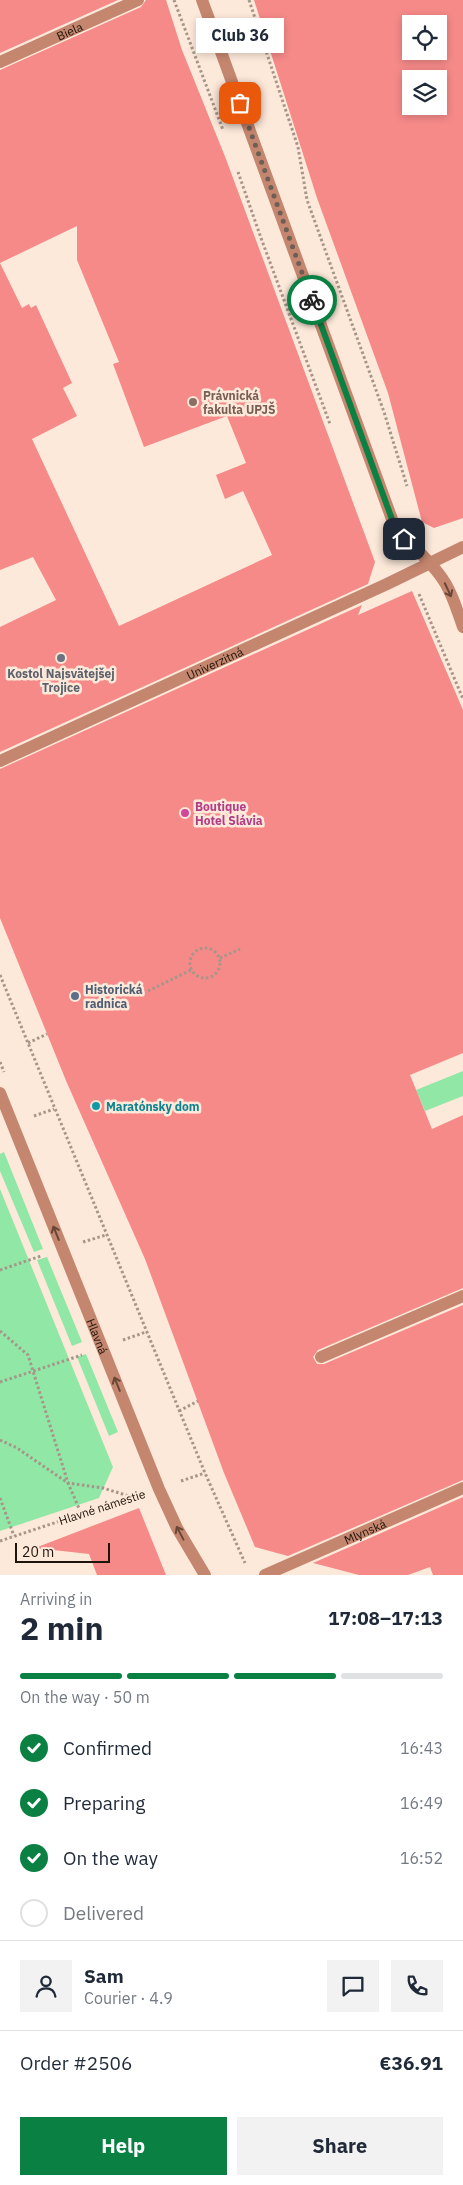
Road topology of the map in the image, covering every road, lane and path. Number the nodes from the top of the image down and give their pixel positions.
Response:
1 (138, 0) edge
2 (202, 0) edge
3 (249, 0) edge
4 (0, 62) edge
5 (409, 495) dead end
6 (463, 547) edge
7 (429, 563) junction
8 (463, 628) edge
9 (0, 761) edge
10 (240, 949) dead end
11 (220, 958) junction
12 (191, 970) junction
13 (0, 976) edge
14 (148, 991) dead end
15 (47, 1034) dead end
16 (28, 1043) junction
17 (0, 1093) edge
18 (6, 1125) edge
19 (29, 1260) dead end
20 (0, 1270) edge
21 (463, 1296) edge
22 (0, 1332) edge
23 (321, 1357) dead end
24 (69, 1359) dead end
25 (34, 1371) junction
26 (0, 1382) edge
27 (198, 1401) dead end
28 (179, 1411) junction
29 (0, 1440) edge
30 (204, 1473) junction
31 (68, 1483) junction
32 (463, 1488) edge
33 (159, 1489) junction
34 (132, 1497) junction
35 (0, 1498) edge
36 (80, 1513) junction
37 (14, 1536) junction
38 (0, 1541) edge
39 (247, 1566) dead end
40 (205, 1575) edge
41 (265, 1575) edge

1 - 4 street, Biela
2 - 7 street
3 - 5 path
6 - 7 street, Univerzitná
7 -> 8 street
7 - 9 street, Univerzitná
10 - 11 path
11 - 12 path
11 - 12 path
12 - 14 path
13 - 16 path
15 - 16 path
16 - 28 path
17 - 18 street, Hlavná
33 -> 18 street, Hlavná
19 - 20 path
21 - 23 street
22 - 25 path
24 - 25 path
25 - 26 path
25 - 31 path
27 - 28 path
28 - 30 path
29 - 31 path
30 - 33 path, Hlavné námestie
30 - 39 path
31 - 34 path
31 - 36 path
32 - 41 street, Mlynská
33 - 34 path, Hlavné námestie
40 -> 33 street, Hlavná
34 - 36 path, Hlavné námestie
35 - 37 path
36 - 37 path, Hlavné námestie
37 - 38 path, Hlavné námestie

